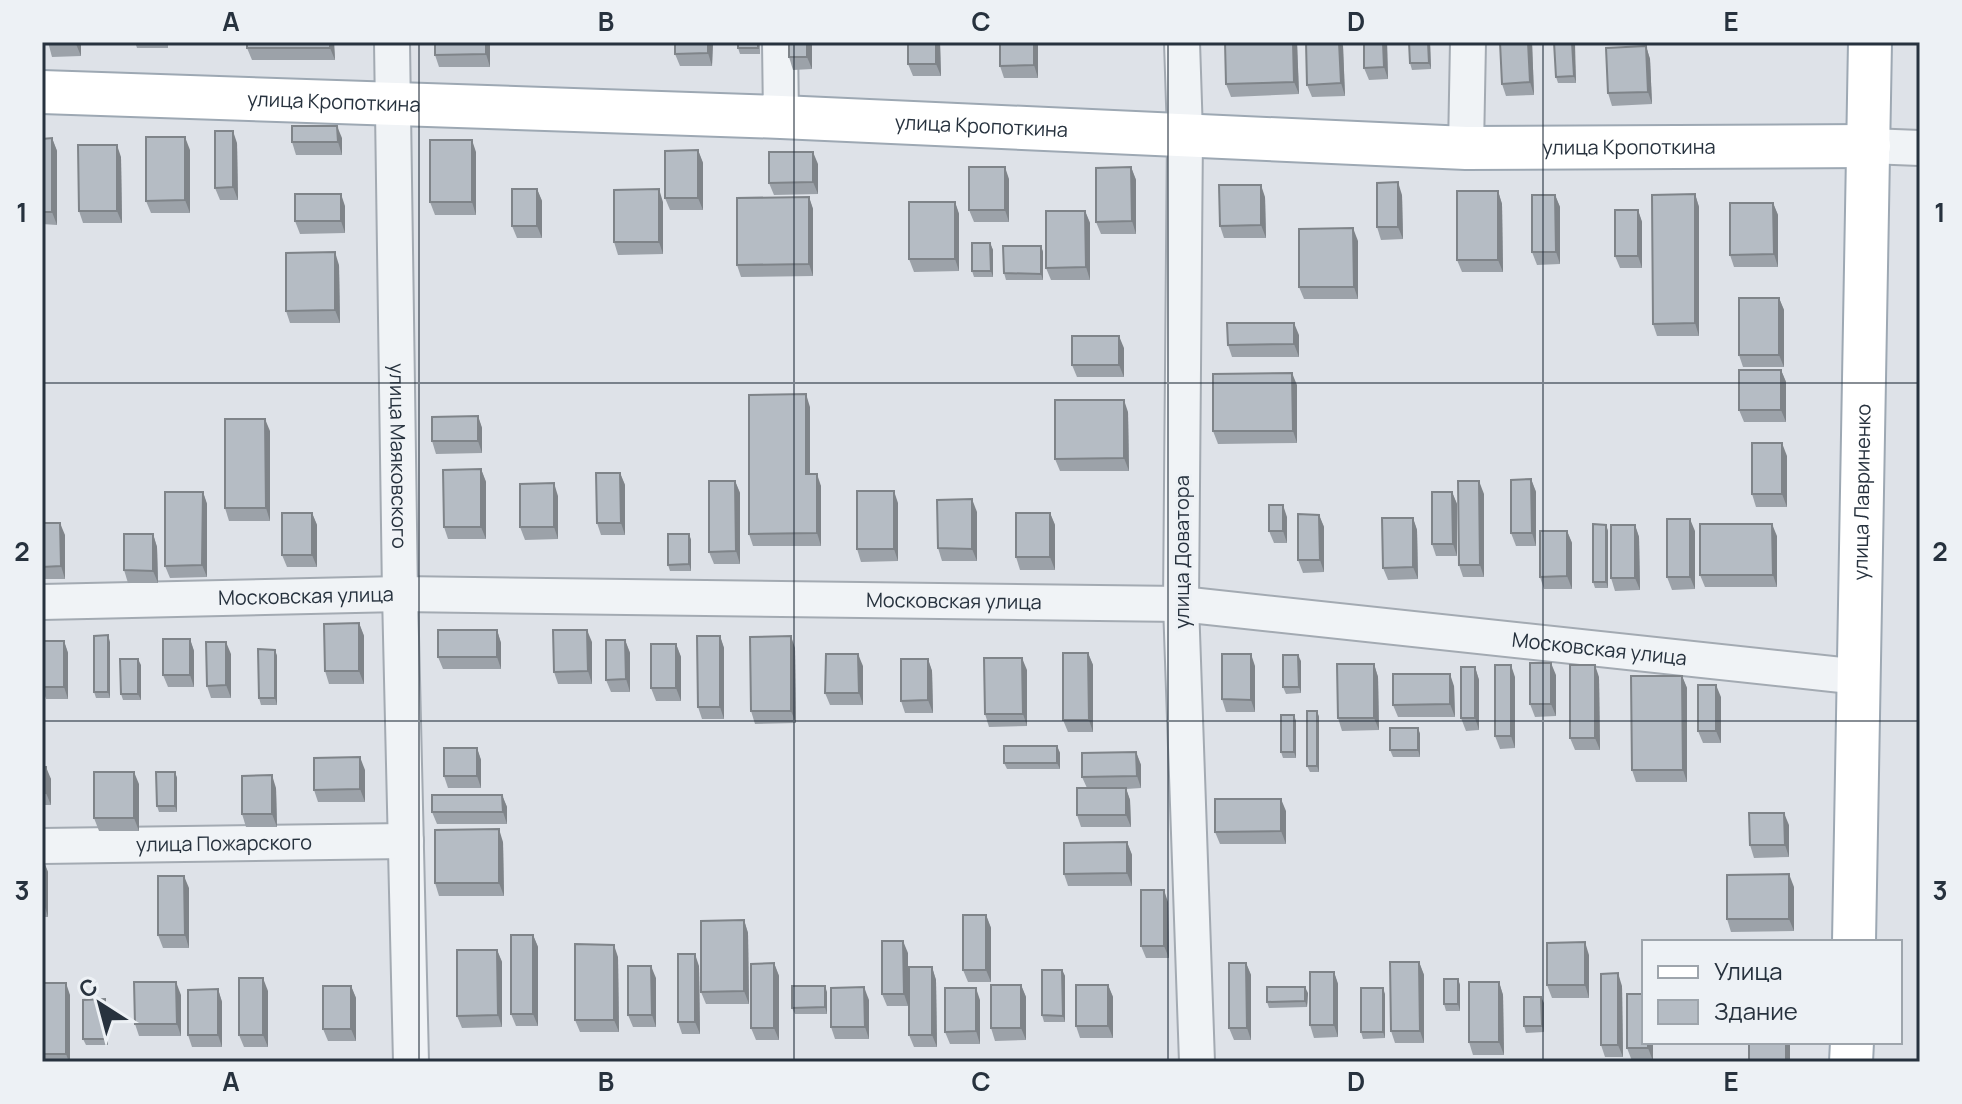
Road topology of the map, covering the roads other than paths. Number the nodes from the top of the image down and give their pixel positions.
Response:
1 (392, 42) edge
2 (780, 42) edge
3 (1182, 42) edge
4 (1468, 42) edge
5 (1870, 42) edge
6 (42, 92) edge
7 (392, 103) junction
8 (781, 117) junction
9 (1185, 134) junction
10 (1869, 146) junction
11 (1466, 148) junction
12 (1920, 148) edge
13 (400, 594) junction
14 (42, 602) edge
15 (1181, 604) junction
16 (1860, 677) junction
17 (406, 841) junction
18 (42, 846) edge
19 (1854, 940) edge
20 (411, 1062) edge
21 (1197, 1062) edge

1 - 7 street, улица Маяковского
2 - 8 street
3 - 9 street, улица Доватора
4 - 11 street
5 - 10 main road, улица Лавриненко
6 - 7 main road, улица Кропоткина
7 - 8 main road, улица Кропоткина
7 - 13 street, улица Маяковского
8 - 9 main road, улица Кропоткина
9 - 11 main road, улица Кропоткина
9 - 15 street, улица Доватора
10 - 11 main road, улица Кропоткина
10 - 12 street, улица Кропоткина
10 - 16 main road, улица Лавриненко
13 - 14 street, Московская улица
13 - 15 street, Московская улица
13 - 17 street, улица Маяковского
15 - 16 street, Московская улица
15 - 21 street, улица Доватора
16 - 19 main road, улица Лавриненко
17 - 18 street, улица Пожарского
17 - 20 street, улица Маяковского

